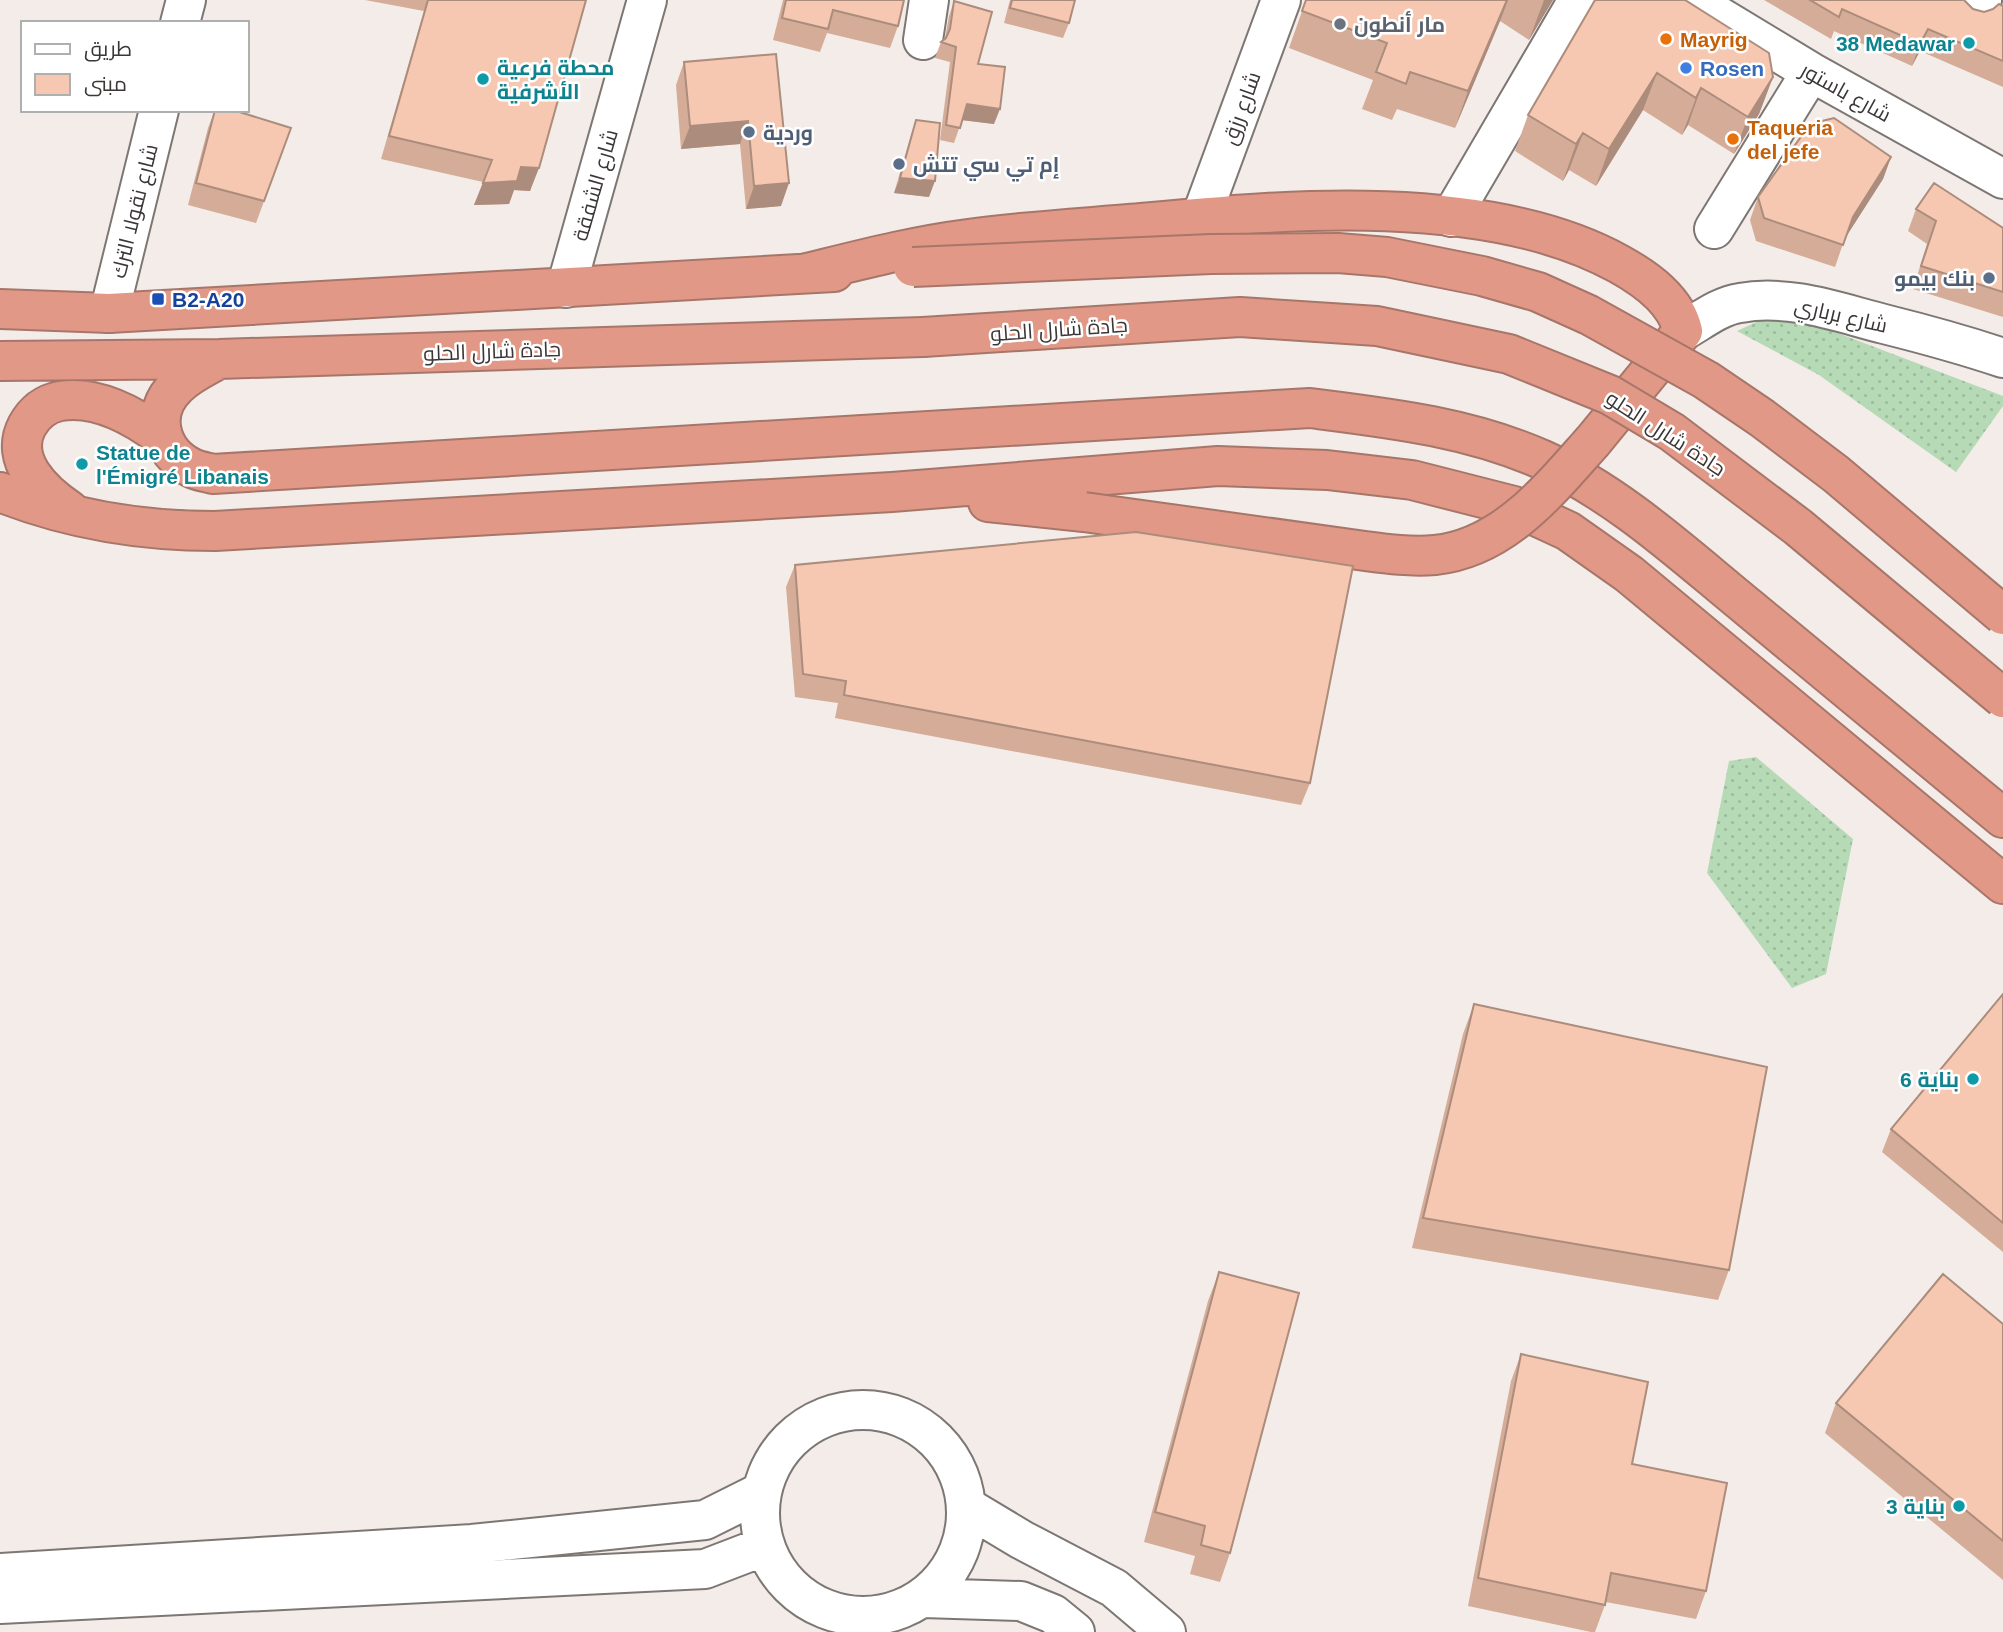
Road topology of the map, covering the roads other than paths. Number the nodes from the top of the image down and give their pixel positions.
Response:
1 (186, 0) edge
2 (647, 0) edge
3 (929, 0) edge
4 (1281, 0) edge
5 (1578, 0) edge
6 (1692, 0) edge
7 (181, 21) edge
8 (923, 40) dead end
9 (1811, 72) junction
10 (159, 112) edge
11 (2003, 179) edge
12 (1201, 217) junction
13 (1451, 217) junction
14 (1714, 229) dead end
15 (807, 273) junction
16 (566, 288) junction
17 (0, 309) edge
18 (109, 313) junction
19 (1683, 331) junction
20 (2003, 358) edge
21 (219, 359) junction
22 (0, 361) edge
23 (161, 436) junction
24 (0, 492) edge
25 (892, 492) junction
26 (76, 515) junction
27 (2003, 615) edge
28 (2003, 698) edge
29 (2003, 818) edge
30 (2003, 884) edge
31 (761, 1492) junction
32 (967, 1507) junction
33 (765, 1546) junction
34 (0, 1573) edge
35 (923, 1598) junction
36 (0, 1604) edge
37 (1075, 1632) edge
38 (1166, 1632) edge

1 - 7 street
2 - 16 street, شارع الشفقة
3 - 8 street
4 - 12 street, شارع رزق
5 - 13 street
6 - 9 street, شارع باستور
9 - 11 street, شارع باستور
9 - 14 street
10 - 18 street, شارع نقولا الترك
12 - 13 highway
12 - 15 highway
13 - 19 highway
15 - 16 highway
15 - 27 highway, bridge
16 - 18 highway
17 - 18 highway
19 - 20 street, شارع برباري
19 - 25 highway, bridge
21 - 22 highway, جادة شارل الحلو
21 - 23 highway
21 - 28 highway, جادة شارل الحلو, bridge
23 - 26 highway
23 - 29 highway
24 - 26 highway
25 - 26 highway
25 - 30 highway
31 - 32 street
31 - 33 street
31 - 34 street
32 - 35 street
32 - 38 street
33 - 35 street
33 - 36 street
35 - 37 street

